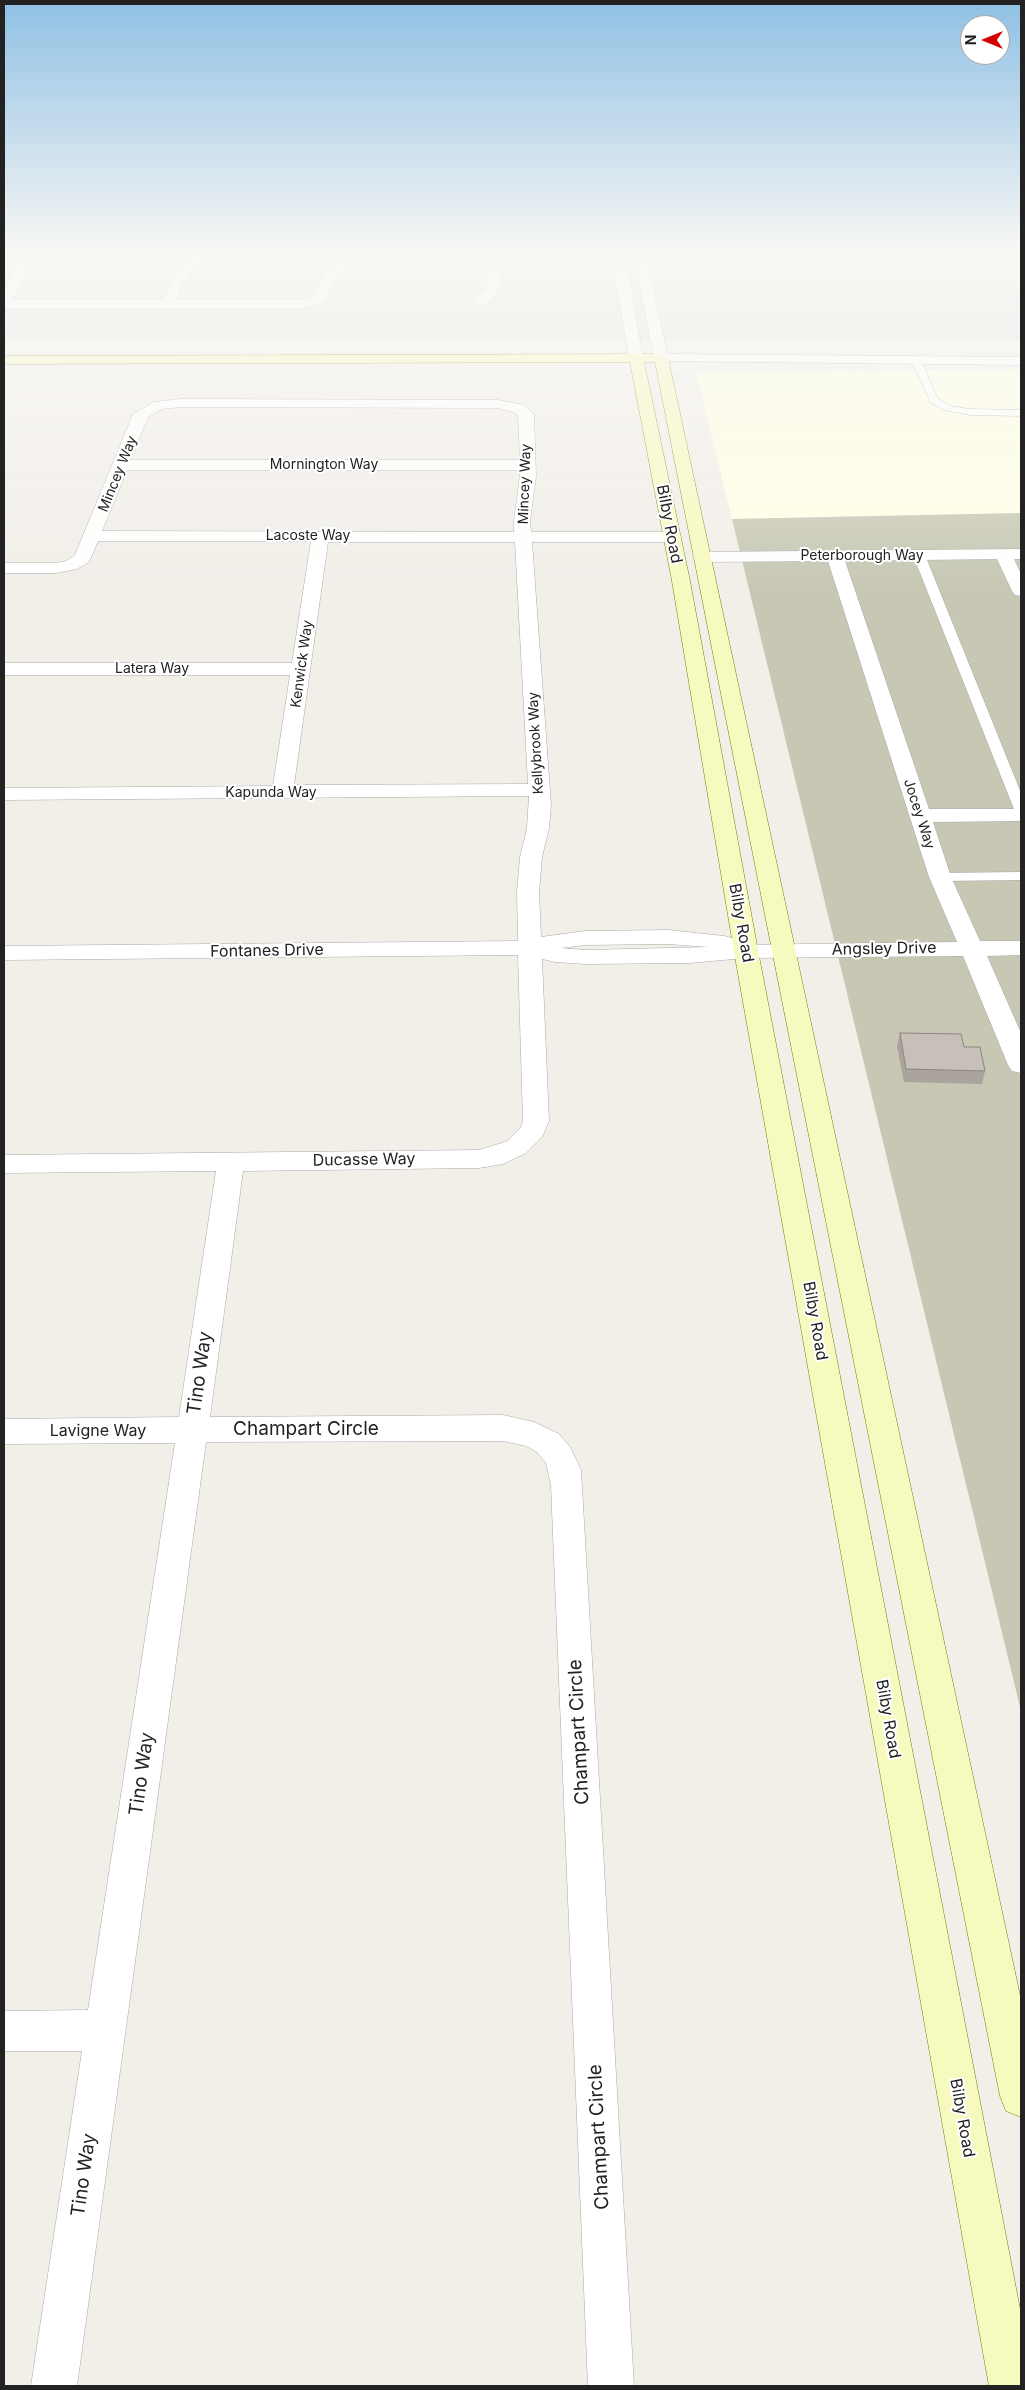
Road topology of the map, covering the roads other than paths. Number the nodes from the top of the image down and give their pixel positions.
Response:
1 (649, 368) edge
2 (651, 368) edge
3 (919, 368) edge
4 (1021, 413) edge
5 (121, 465) junction
6 (527, 465) junction
7 (93, 536) junction
8 (320, 536) junction
9 (524, 536) junction
10 (672, 537) junction
11 (1021, 554) edge
12 (919, 555) junction
13 (1003, 555) junction
14 (834, 556) junction
15 (702, 557) junction
16 (4, 568) edge
17 (1021, 591) edge
18 (4, 669) edge
19 (301, 669) junction
20 (539, 790) junction
21 (283, 792) junction
22 (4, 794) edge
23 (1021, 809) edge
24 (1021, 815) edge
25 (920, 816) junction
26 (1021, 876) edge
27 (940, 877) junction
28 (530, 948) junction
29 (971, 948) junction
30 (1021, 948) edge
31 (785, 950) junction
32 (746, 951) junction
33 (4, 953) edge
34 (1021, 1066) edge
35 (231, 1162) junction
36 (4, 1164) edge
37 (192, 1430) junction
38 (4, 1431) edge
39 (105, 2030) junction
40 (4, 2031) edge
41 (1021, 2096) edge
42 (54, 2386) edge
43 (611, 2386) edge
44 (1012, 2386) edge

1 - 10 main road, Bilby Road
2 - 15 main road, Bilby Road
3 - 4 lane
5 - 6 street, Mornington Way
5 - 6 street, Mincey Way
5 - 7 street, Mincey Way
6 - 9 street, Mincey Way
7 - 8 street, Lacoste Way
7 - 16 street, Mincey Way
8 - 9 street, Lacoste Way
8 - 19 street, Kenwick Way
9 - 10 street, Lacoste Way
9 - 20 street, Kellybrook Way
10 - 32 main road, Bilby Road
11 - 13 street, Peterborough Way
12 - 13 street, Peterborough Way
12 - 14 street, Peterborough Way
12 - 23 lane
13 - 17 street
14 - 15 street, Peterborough Way
14 - 25 street, Jocey Way
15 - 31 main road, Bilby Road
18 - 19 street, Latera Way
19 - 21 street, Kenwick Way
20 - 21 street, Kapunda Way
20 - 28 street, Kellybrook Way
21 - 22 street, Kapunda Way
24 - 25 street
25 - 27 street, Jocey Way
26 - 27 lane
27 - 29 street, Jocey Way
28 - 32 street, Fontanes Drive
28 - 33 street, Fontanes Drive
28 - 35 street, Ducasse Way
29 - 30 street, Angsley Drive
29 - 31 street, Angsley Drive
29 - 34 street, Jocey Way
31 - 32 street, Angsley Drive
31 - 41 main road, Bilby Road
32 - 44 main road, Bilby Road
35 - 36 street, Ducasse Way
35 - 37 street, Tino Way
37 - 38 street, Lavigne Way
37 - 39 street, Tino Way
37 - 43 street, Champart Circle
39 - 40 street
39 - 42 street, Tino Way

